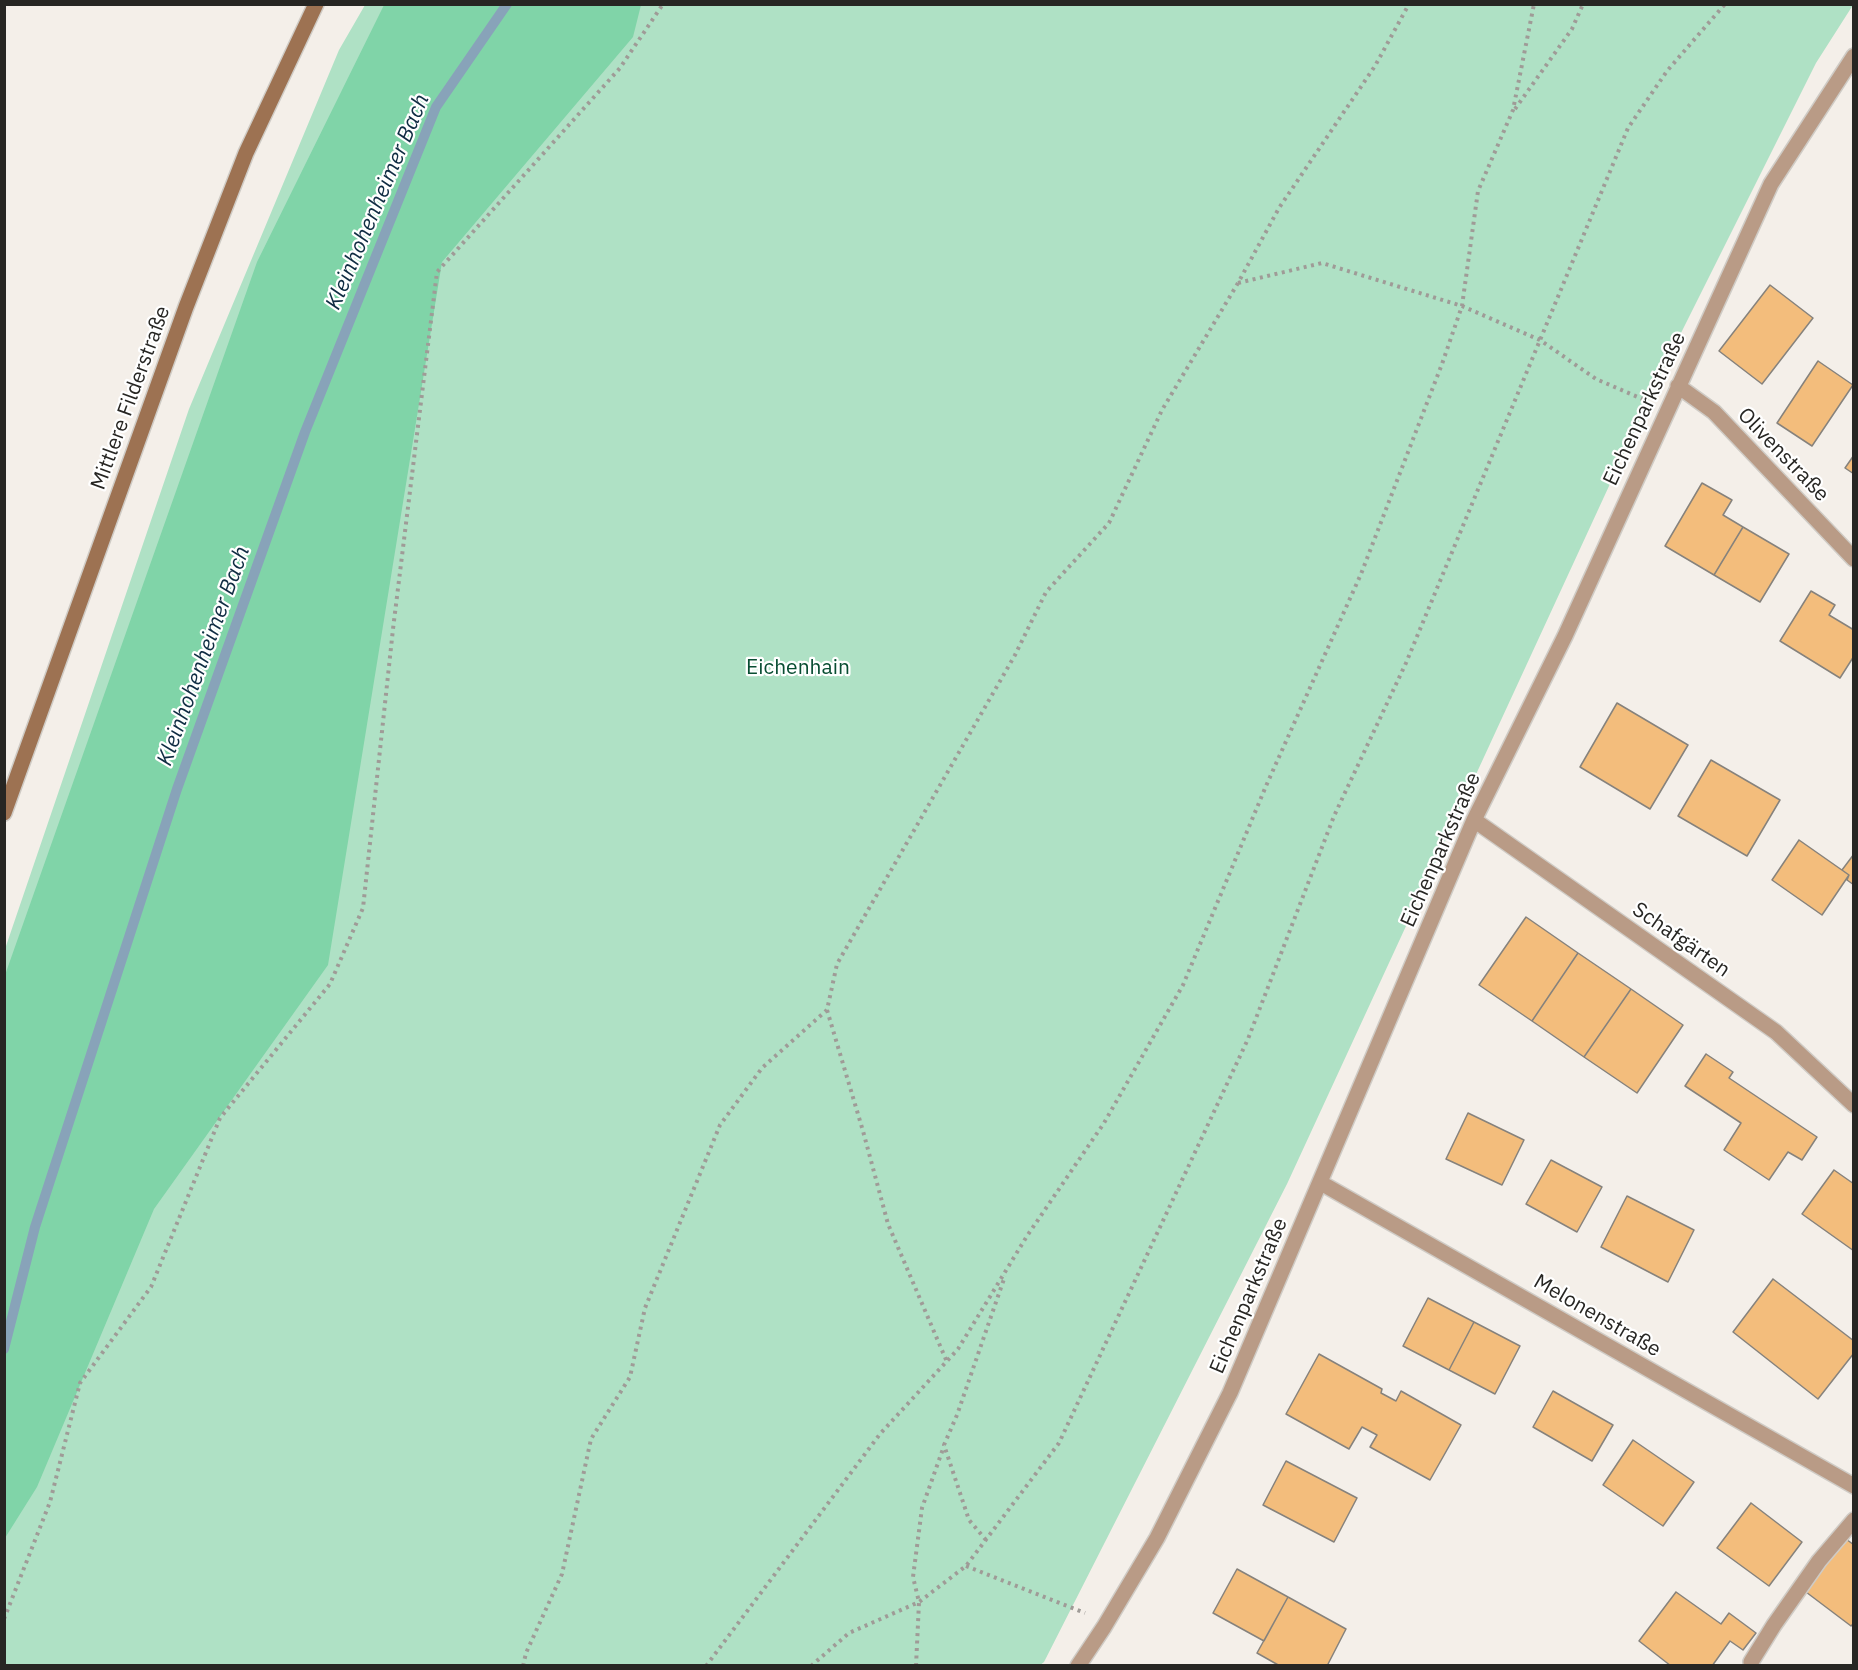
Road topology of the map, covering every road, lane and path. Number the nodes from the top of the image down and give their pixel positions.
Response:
1 (316, 4) edge
2 (663, 4) edge
3 (1409, 4) edge
4 (1534, 4) edge
5 (1584, 4) edge
6 (1725, 4) edge
7 (1854, 56) edge
8 (1513, 110) junction
9 (1238, 283) junction
10 (1462, 306) junction
11 (1540, 340) junction
12 (1678, 386) junction
13 (1666, 412) junction
14 (1854, 559) edge
15 (4, 813) edge
16 (1474, 820) junction
17 (827, 1010) junction
18 (1854, 1106) edge
19 (1320, 1183) junction
20 (1007, 1270) junction
21 (947, 1362) junction
22 (944, 1445) junction
23 (1854, 1486) edge
24 (1854, 1520) edge
25 (986, 1540) junction
26 (966, 1566) junction
27 (919, 1602) junction
28 (4, 1619) edge
29 (1104, 1627) junction
30 (1751, 1662) dead end
31 (523, 1665) edge
32 (706, 1665) edge
33 (811, 1665) edge
34 (916, 1665) edge
35 (1078, 1665) edge

1 - 15 main road, Mittlere Filderstraße
2 - 28 path
3 - 9 path
4 - 8 path
5 - 8 path
6 - 11 path
7 - 12 street, Eichenparkstraße
8 - 10 path
9 - 10 path
9 - 17 path
10 - 11 path
10 - 20 path
11 - 13 path
11 - 25 path
12 - 13 street, Eichenparkstraße
12 - 14 street, Olivenstraße
13 - 16 street, Eichenparkstraße
16 - 18 street, Schafgärten
16 - 19 street, Eichenparkstraße
17 - 21 path
17 - 31 path
19 - 23 street, Melonenstraße
19 - 29 street, Eichenparkstraße
20 - 21 path
20 - 22 path
21 - 32 path
22 - 25 path
22 - 27 path
24 - 30 street
25 - 26 path
26 - 27 path
26 - 29 path
27 - 33 path
27 - 34 path
29 - 35 street, Eichenparkstraße

